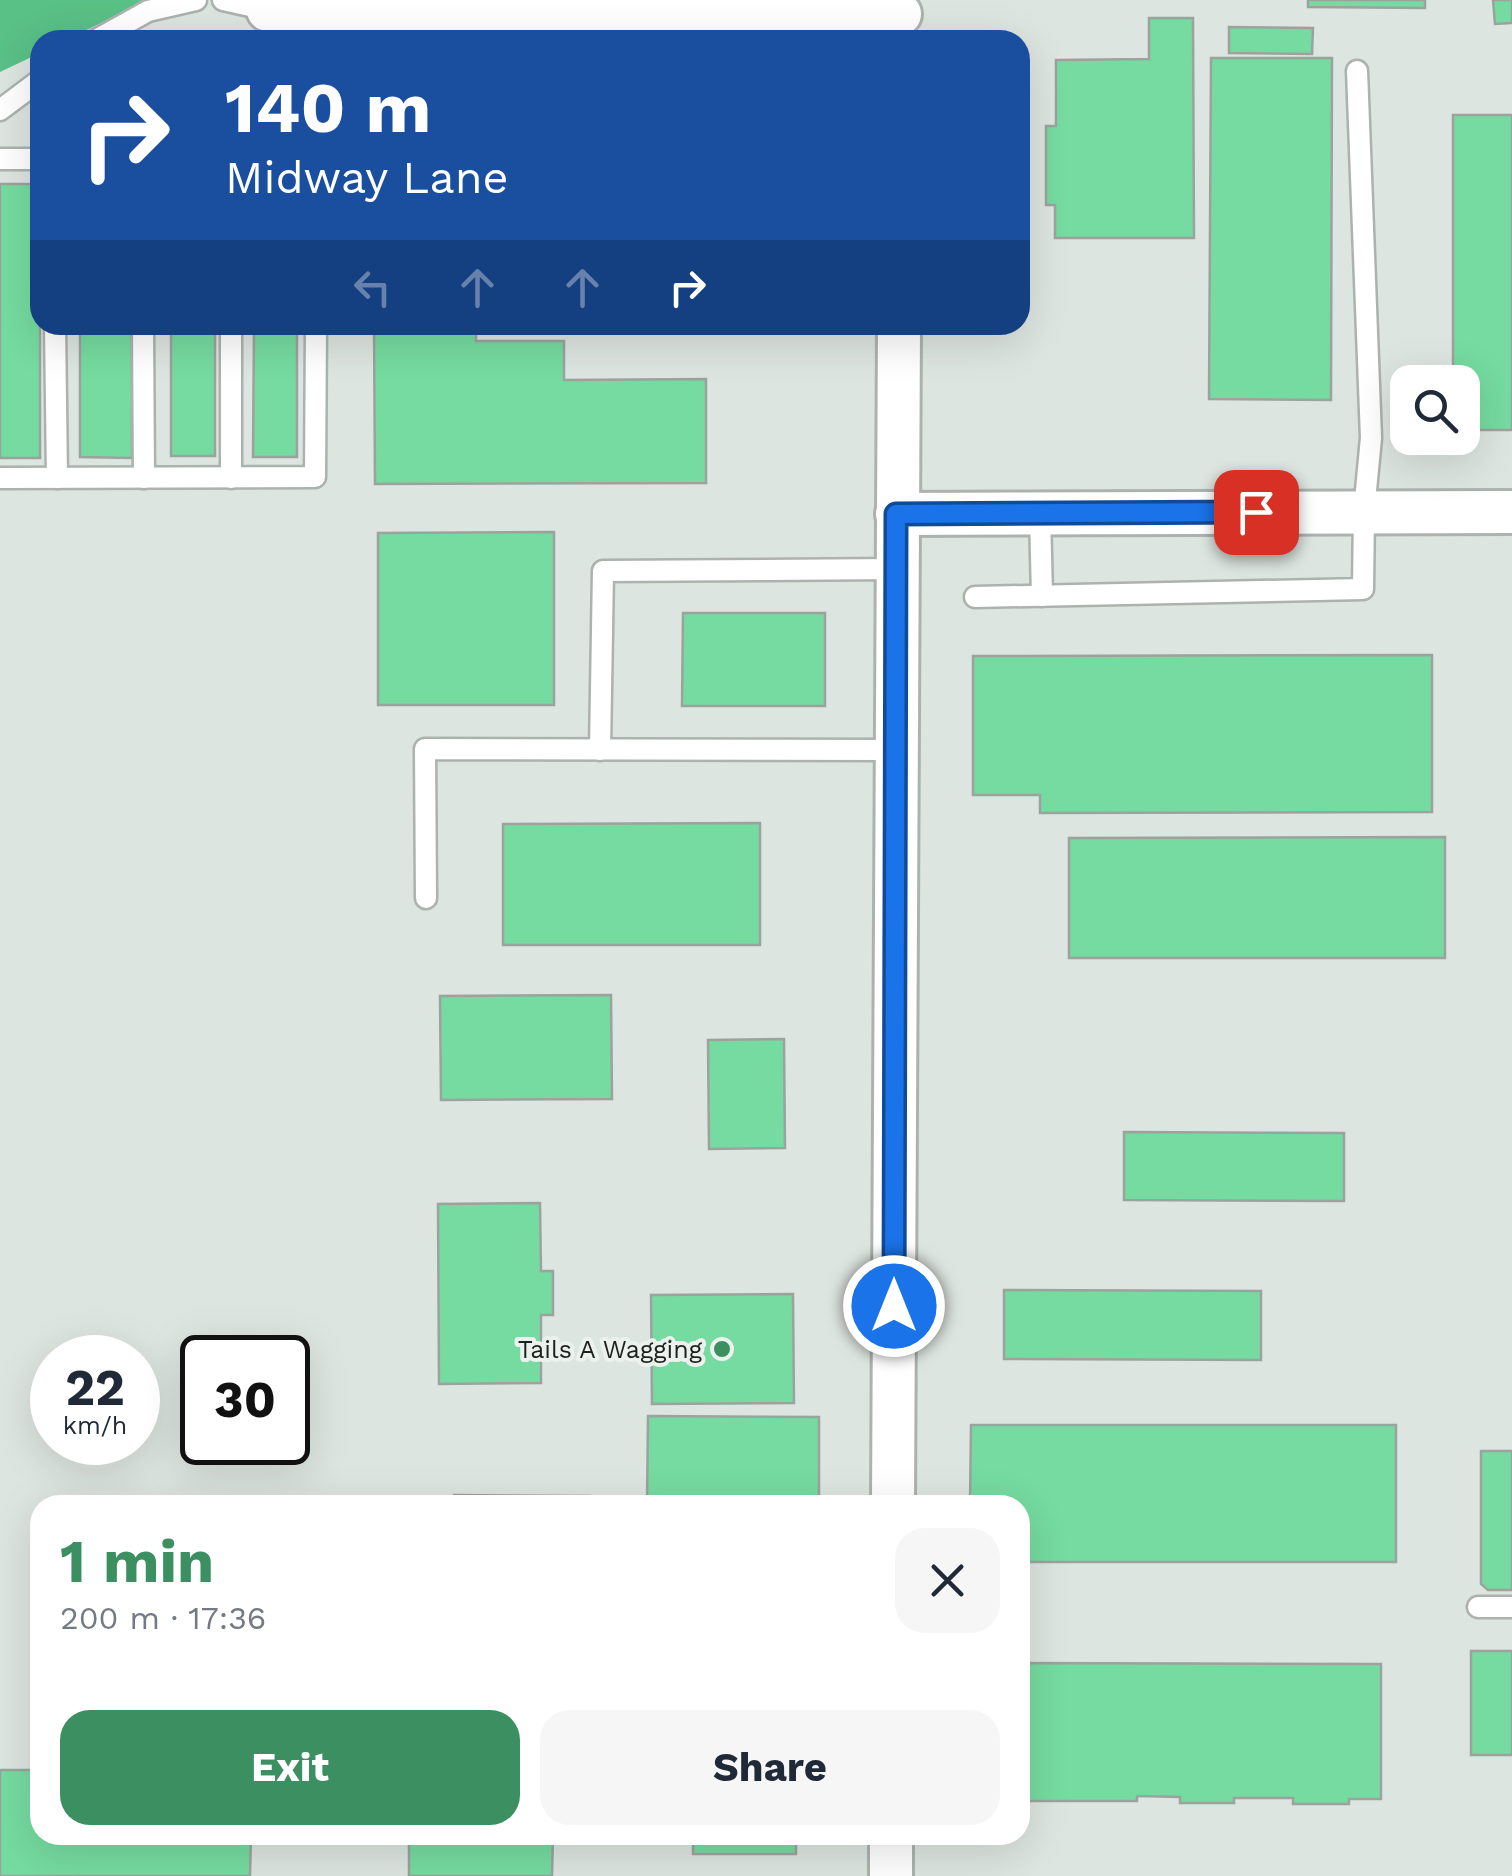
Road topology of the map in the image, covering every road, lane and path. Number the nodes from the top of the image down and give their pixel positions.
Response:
1 (196, 0) edge
2 (223, 0) edge
3 (639, 6) edge
4 (268, 10) joint
5 (900, 18) edge
6 (114, 30) edge
7 (1357, 71) dead end
8 (30, 88) edge
9 (0, 110) edge
10 (0, 159) edge
11 (30, 159) edge
12 (56, 335) edge
13 (143, 335) edge
14 (230, 335) edge
15 (316, 335) edge
16 (899, 335) edge
17 (0, 478) edge
18 (57, 478) junction
19 (144, 478) junction
20 (232, 478) junction
21 (1364, 511) junction
22 (1512, 512) edge
23 (896, 514) junction
24 (1040, 514) junction
25 (896, 569) junction
26 (1042, 596) junction
27 (975, 597) dead end
28 (600, 750) junction
29 (896, 750) junction
30 (426, 898) dead end
31 (893, 1495) edge
32 (1512, 1607) edge
33 (1478, 1608) dead end
34 (891, 1845) edge
35 (891, 1876) edge

1 - 6 lane
2 - 4 lane
3 - 4 street
3 - 5 street
7 - 21 lane
8 - 9 lane
10 - 11 lane
12 - 18 lane
13 - 19 lane
14 - 20 lane
15 - 20 lane
16 - 23 street
17 - 18 lane
18 - 19 lane
19 - 20 lane
21 - 22 street
21 - 24 street
21 - 26 lane
23 - 24 street
23 - 25 street
24 - 26 lane
25 - 28 lane
25 - 29 street
26 - 27 lane
28 - 29 lane
28 - 30 lane
29 - 31 street
32 - 33 lane
34 - 35 street

